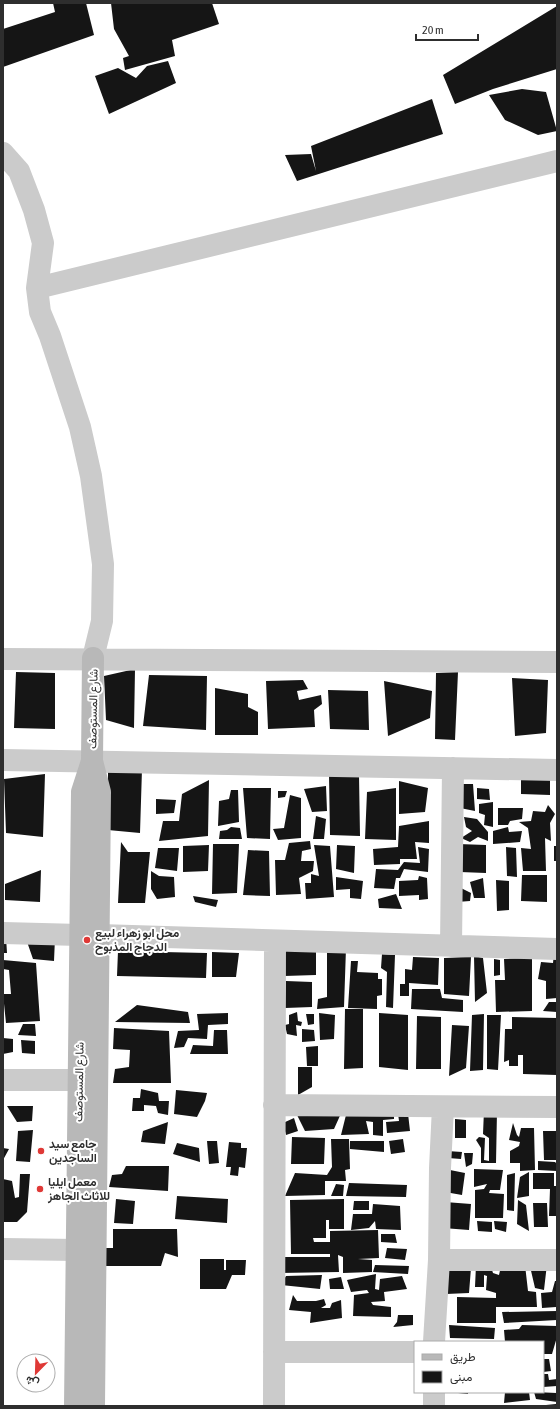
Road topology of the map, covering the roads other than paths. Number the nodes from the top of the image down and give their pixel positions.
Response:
1 (3, 153) edge
2 (557, 161) edge
3 (37, 288) junction
4 (93, 658) junction
5 (3, 659) edge
6 (557, 662) edge
7 (3, 760) edge
8 (92, 760) junction
9 (453, 768) junction
10 (557, 770) edge
11 (3, 933) edge
12 (89, 935) junction
13 (275, 941) junction
14 (451, 946) junction
15 (557, 949) edge
16 (3, 1080) edge
17 (79, 1080) junction
18 (274, 1105) junction
19 (443, 1107) junction
20 (557, 1107) edge
21 (3, 1249) edge
22 (77, 1250) junction
23 (439, 1260) junction
24 (557, 1260) edge
25 (434, 1341) edge
26 (274, 1352) junction
27 (414, 1352) edge
28 (85, 1355) junction
29 (434, 1393) edge
30 (75, 1406) edge
31 (94, 1406) edge
32 (274, 1406) edge
33 (434, 1406) edge

1 - 3 street
2 - 3 street
3 - 4 street
4 - 5 street
4 - 6 street
4 - 8 street, شارع المستوصف
7 - 8 street
8 - 9 street
8 - 12 street, شارع المستوصف
9 - 10 street
9 - 14 street
11 - 12 street
12 - 13 street
12 - 17 street, شارع المستوصف
12 - 28 street, شارع المستوصف
13 - 14 street
13 - 18 street
14 - 15 street
16 - 17 street
17 - 22 street, شارع المستوصف
18 - 19 street
18 - 26 street
19 - 20 street
19 - 23 street
21 - 22 street
22 - 28 street, شارع المستوصف
23 - 24 street
23 - 25 street
26 - 27 street
26 - 32 street
28 - 30 street, شارع المستوصف
28 - 31 street, شارع المستوصف
29 - 33 street

